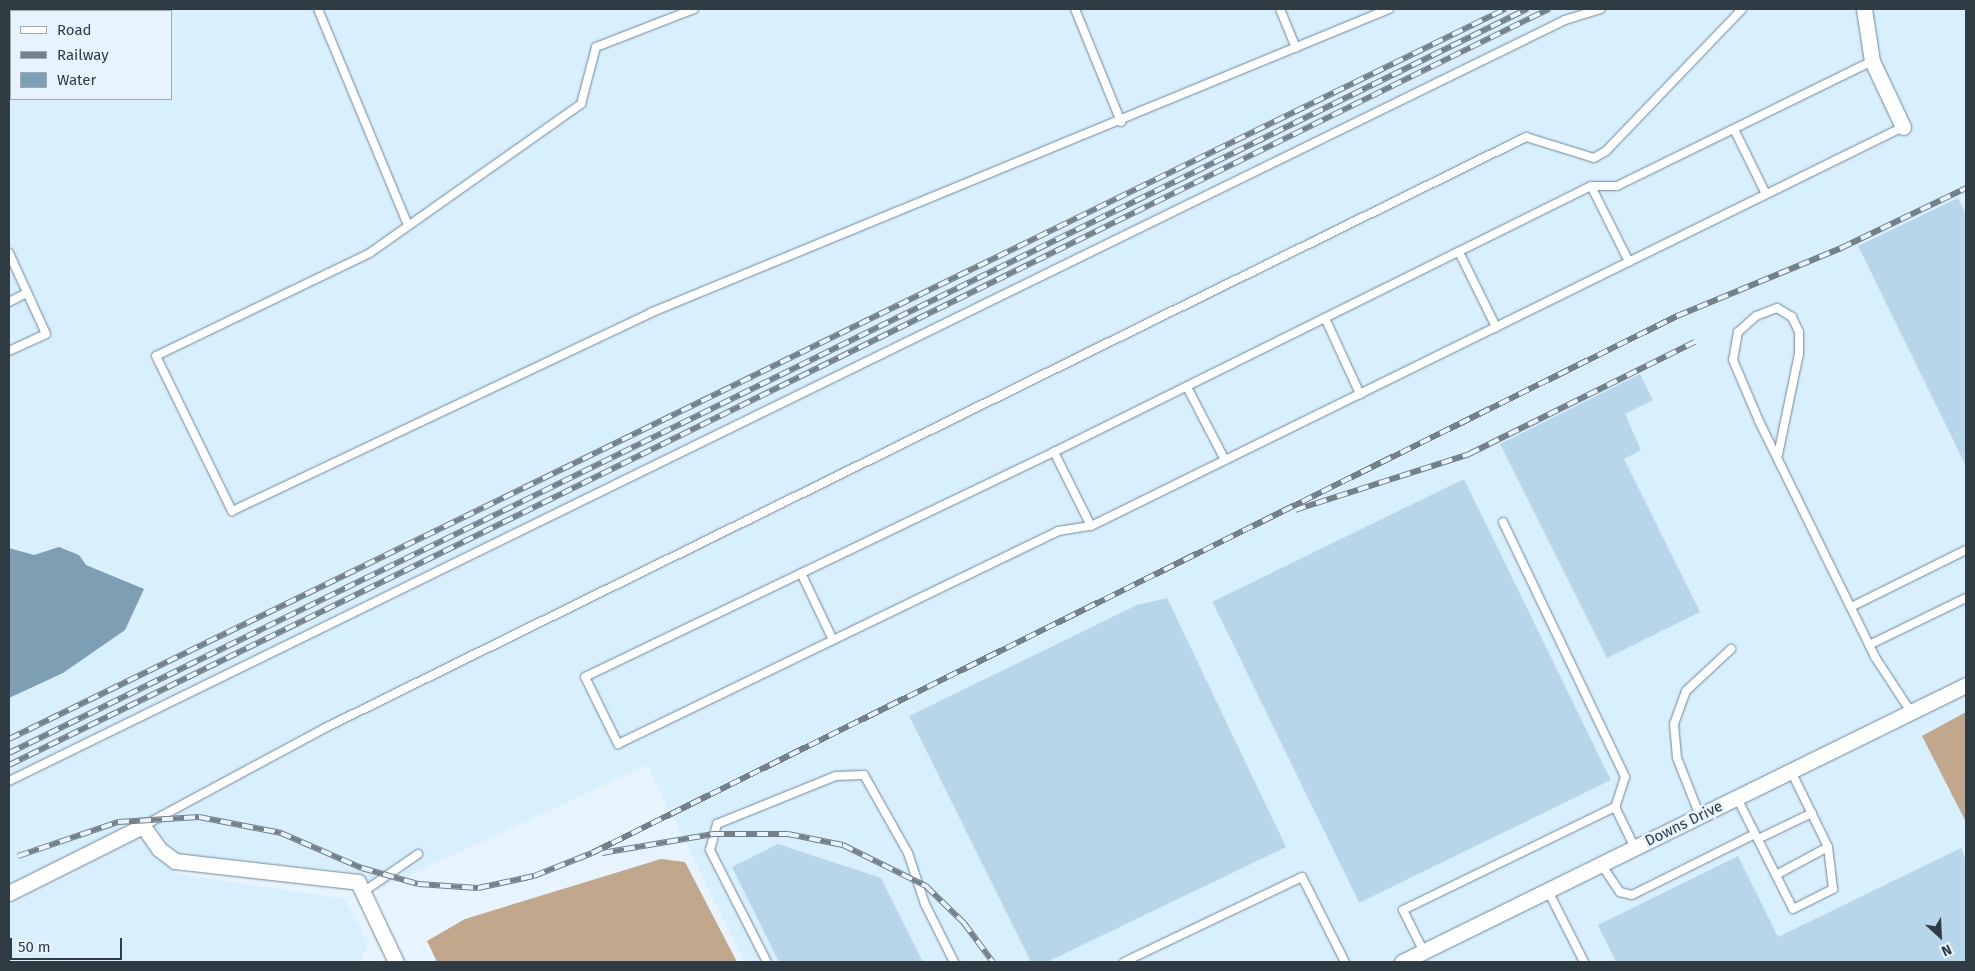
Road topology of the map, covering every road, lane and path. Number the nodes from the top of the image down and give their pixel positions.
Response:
1 (318, 9) edge
2 (694, 9) edge
3 (1075, 9) edge
4 (1280, 9) edge
5 (1389, 9) edge
6 (1600, 9) edge
7 (1742, 9) edge
8 (1864, 9) edge
9 (1296, 48) junction
10 (1872, 61) junction
11 (1121, 122) junction
12 (1903, 127) joint
13 (1734, 128) junction
14 (1591, 186) junction
15 (1766, 194) junction
16 (408, 225) junction
17 (1459, 252) junction
18 (9, 253) edge
19 (1629, 262) junction
20 (27, 293) junction
21 (9, 302) edge
22 (1325, 318) junction
23 (1496, 327) junction
24 (9, 351) edge
25 (1187, 387) junction
26 (1360, 394) junction
27 (1054, 452) junction
28 (1778, 455) junction
29 (1225, 460) junction
30 (1503, 522) dead end
31 (1091, 526) junction
32 (1966, 550) edge
33 (801, 573) junction
34 (1966, 598) edge
35 (1851, 607) junction
36 (833, 640) junction
37 (1869, 645) junction
38 (1731, 649) dead end
39 (1966, 685) edge
40 (1910, 712) junction
41 (1791, 771) junction
42 (9, 781) edge
43 (1737, 798) junction
44 (1615, 807) junction
45 (1812, 813) junction
46 (1700, 816) junction
47 (143, 826) junction
48 (1757, 836) junction
49 (1635, 848) junction
50 (1828, 848) junction
51 (418, 854) dead end
52 (1602, 864) junction
53 (1776, 874) junction
54 (1548, 891) junction
55 (9, 892) edge
56 (363, 892) junction
57 (1424, 952) junction
58 (396, 962) edge
59 (767, 962) edge
60 (954, 962) edge
61 (1124, 962) edge
62 (1345, 962) edge
63 (1402, 962) edge
64 (1584, 962) edge

1 - 16 lane
2 - 16 lane
3 - 11 lane
4 - 9 lane
5 - 9 lane
6 - 42 lane
7 - 47 lane
8 - 10 street
9 - 11 lane
10 - 12 street
10 - 13 lane
11 - 16 lane
12 - 15 lane
13 - 14 lane
13 - 15 lane
14 - 17 lane
14 - 19 lane
15 - 19 lane
17 - 22 lane
17 - 23 lane
18 - 20 lane
19 - 23 lane
20 - 21 lane
20 - 24 lane
22 - 25 lane
22 - 26 lane
23 - 26 lane
25 - 27 lane
25 - 29 lane
26 - 29 lane
27 - 31 lane
27 - 33 lane
28 - 28 lane
28 - 35 lane
29 - 31 lane
30 - 44 lane
31 - 36 lane
32 - 35 lane
33 - 36 lane
33 - 36 lane
34 - 37 lane
35 - 37 lane
37 - 40 lane
38 - 46 lane
39 - 40 street, Downs Drive
40 - 41 street, Downs Drive
41 - 43 street, Downs Drive
41 - 45 lane
43 - 46 street, Downs Drive
43 - 48 lane
44 - 49 lane
44 - 57 lane
45 - 48 lane
45 - 50 lane
46 - 49 street, Downs Drive
47 - 55 street
47 - 56 street
48 - 52 lane
48 - 53 lane
49 - 52 street, Downs Drive
50 - 53 lane
50 - 53 lane
51 - 56 lane
52 - 54 street, Downs Drive
54 - 57 street, Downs Drive
54 - 64 lane
56 - 58 street
57 - 63 street, Downs Drive
59 - 60 lane
61 - 62 lane

